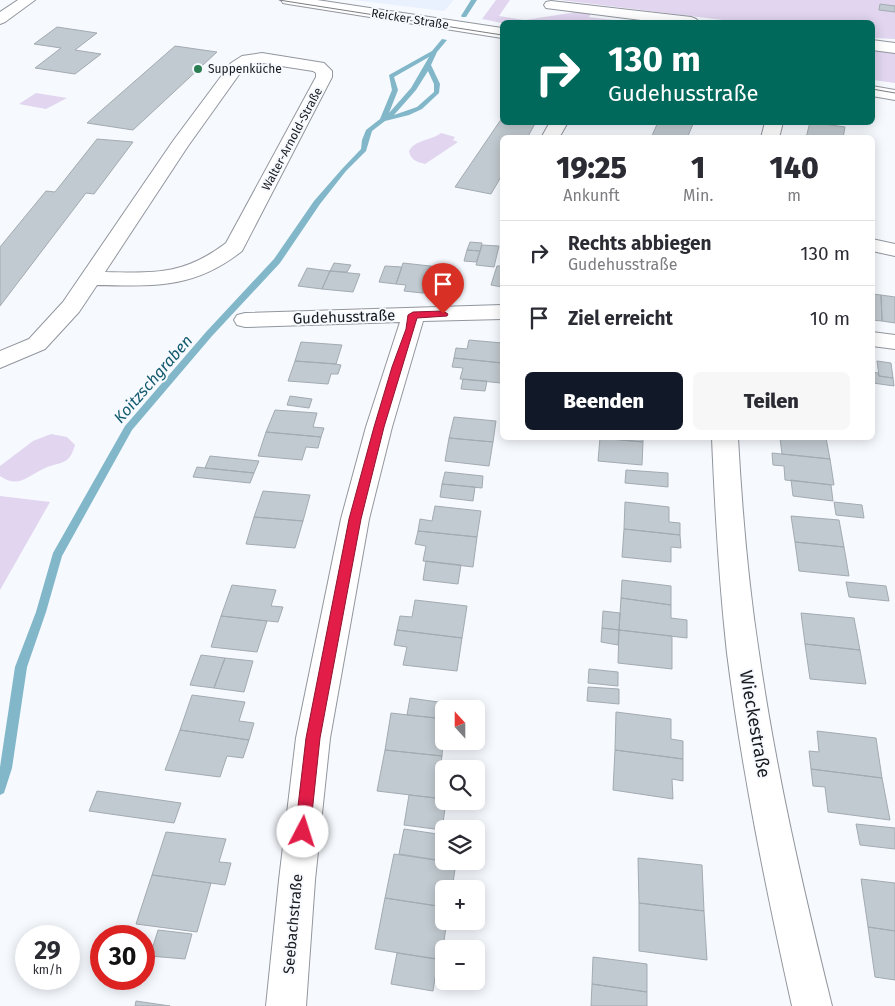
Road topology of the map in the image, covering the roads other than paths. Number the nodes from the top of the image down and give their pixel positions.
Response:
1 (28, 0) edge
2 (288, 0) edge
3 (550, 5) dead end
4 (0, 19) edge
5 (675, 20) edge
6 (500, 33) edge
7 (875, 45) edge
8 (895, 48) edge
9 (875, 92) edge
10 (895, 95) edge
11 (875, 246) edge
12 (895, 250) edge
13 (92, 278) junction
14 (500, 312) edge
15 (413, 315) junction
16 (245, 320) dead end
17 (875, 339) edge
18 (895, 342) edge
19 (0, 360) edge
20 (724, 440) edge
21 (286, 1006) edge
22 (812, 1006) edge

1 - 4 street
2 - 6 street, Reicker Straße
3 - 5 street
7 - 8 street
9 - 10 street
11 - 12 street
13 - 13 street, Walter-Arnold-Straße
13 - 19 street, Walter-Arnold-Straße
14 - 15 street, Gudehusstraße
15 - 16 street, Gudehusstraße
15 - 21 street, Seebachstraße
17 - 18 street
20 - 22 street, Wieckestraße

